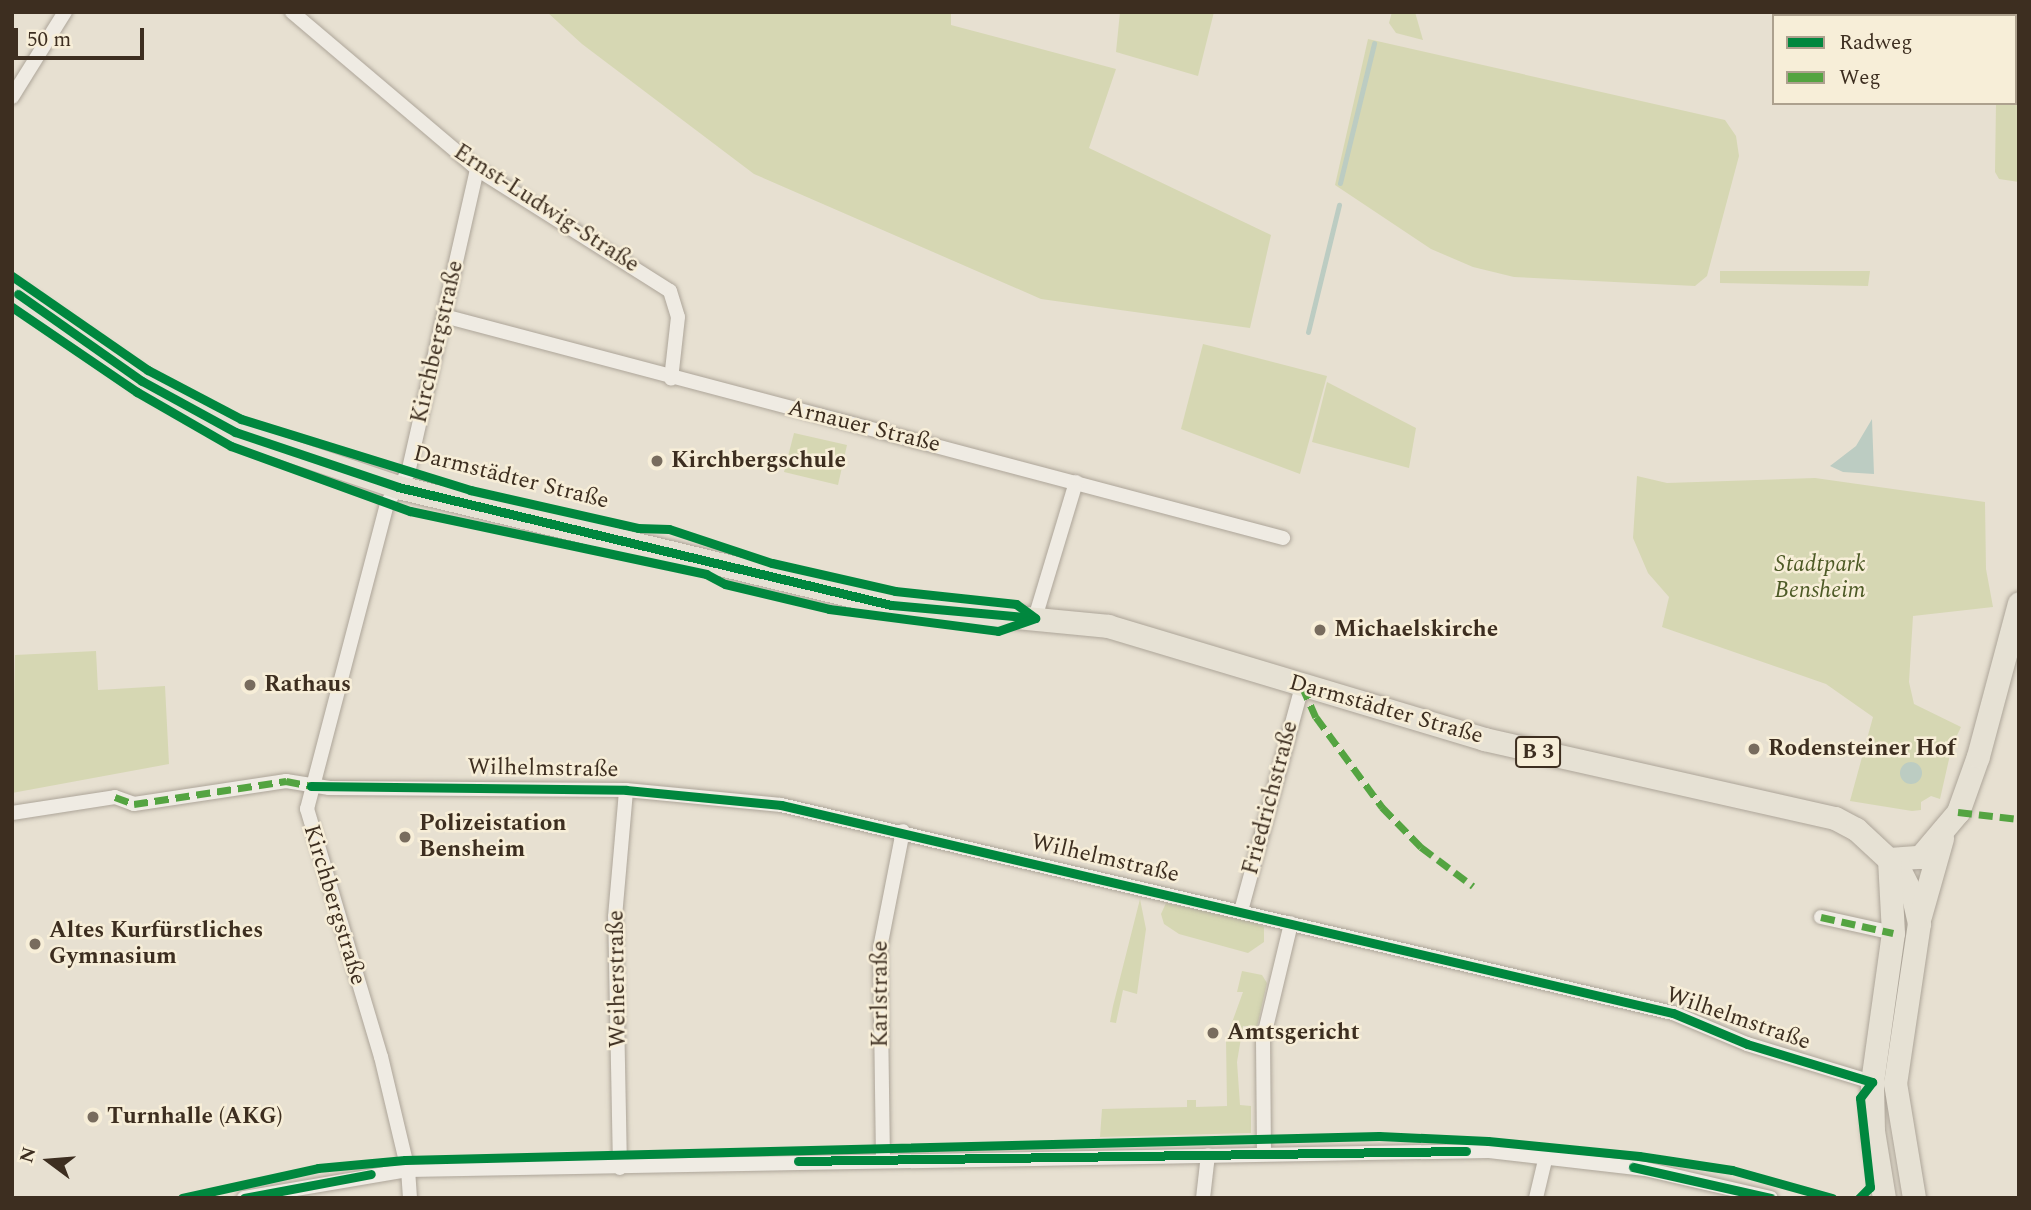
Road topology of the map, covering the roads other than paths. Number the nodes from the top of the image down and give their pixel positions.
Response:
1 (65, 12) edge
2 (292, 12) edge
3 (12, 97) edge
4 (477, 169) junction
5 (12, 290) edge
6 (444, 316) junction
7 (671, 379) junction
8 (1076, 482) junction
9 (398, 487) junction
10 (1283, 538) dead end
11 (2019, 603) edge
12 (1035, 618) junction
13 (1302, 686) junction
14 (311, 786) junction
15 (626, 789) junction
16 (12, 813) edge
17 (1945, 828) junction
18 (904, 831) junction
19 (1889, 859) junction
20 (1241, 911) junction
21 (1821, 917) dead end
22 (1291, 923) junction
23 (1919, 923) junction
24 (1893, 933) junction
25 (1872, 1082) junction
26 (1264, 1154) junction
27 (1208, 1155) junction
28 (1546, 1156) junction
29 (883, 1160) junction
30 (620, 1168) junction
31 (408, 1170) junction
32 (244, 1198) edge
33 (410, 1198) edge
34 (1203, 1198) edge
35 (1536, 1198) edge
36 (1771, 1198) edge
37 (1884, 1198) edge
38 (1914, 1198) edge

1 - 3 street
2 - 4 street, Ernst-Ludwig-Straße
4 - 6 street, Kirchbergstraße
4 - 7 street, Ernst-Ludwig-Straße
5 - 9 main road, Darmstädter Straße / B 3
6 - 7 street, Arnauer Straße
6 - 9 street, Kirchbergstraße
7 - 8 street, Arnauer Straße
8 - 10 street, Arnauer Straße
8 - 12 street
9 - 12 main road, Darmstädter Straße / B 3
9 - 14 street, Kirchbergstraße
11 - 17 main road
12 - 13 main road, Darmstädter Straße / B 3
13 - 19 main road, Darmstädter Straße / B 3
13 - 20 street, Friedrichstraße
14 - 15 street, Wilhelmstraße
14 - 16 street, Wilhelmstraße
14 - 31 street, Kirchbergstraße
15 - 18 street, Wilhelmstraße
15 - 30 street, Weiherstraße
17 - 19 main road
17 - 23 main road
18 - 20 street, Wilhelmstraße
18 - 29 street, Karlstraße
19 - 23 main road, B 3
19 - 24 main road
20 - 22 street, Wilhelmstraße
21 - 24 street
22 - 25 street, Wilhelmstraße
22 - 26 street
23 - 38 main road, B 3
24 - 25 main road
25 - 37 main road
26 - 27 street
26 - 28 street
27 - 29 street
27 - 34 street
28 - 35 street
28 - 36 street
29 - 30 street
30 - 31 street
31 - 32 street
31 - 33 street, Kirchbergstraße

